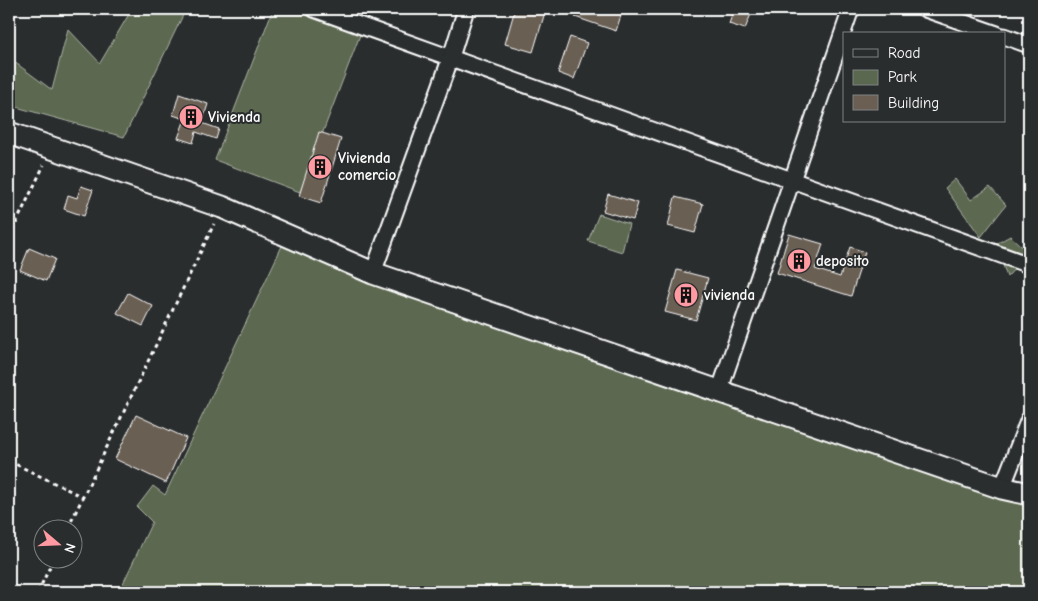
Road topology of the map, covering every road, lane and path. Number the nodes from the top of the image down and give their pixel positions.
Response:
1 (314, 9) edge
2 (466, 9) edge
3 (850, 9) edge
4 (925, 9) edge
5 (991, 32) edge
6 (1006, 37) edge
7 (1029, 45) edge
8 (451, 57) junction
9 (9, 133) edge
10 (52, 149) junction
11 (792, 179) junction
12 (222, 207) junction
13 (9, 238) edge
14 (1029, 265) edge
15 (372, 273) junction
16 (719, 392) junction
17 (1029, 418) edge
18 (9, 461) edge
19 (1002, 488) junction
20 (1029, 494) edge
21 (83, 497) junction
22 (73, 518) edge
23 (49, 568) edge
24 (38, 592) edge

1 - 8 street
2 - 8 street
3 - 11 street
4 - 5 street
6 - 7 street
8 - 11 street
8 - 15 street
9 - 10 street
10 - 12 street
10 - 13 path
11 - 14 street
11 - 16 street
12 - 15 street
12 - 21 path
15 - 16 street
16 - 19 street
17 - 19 street
18 - 21 path
19 - 20 street
21 - 22 path
23 - 24 path

